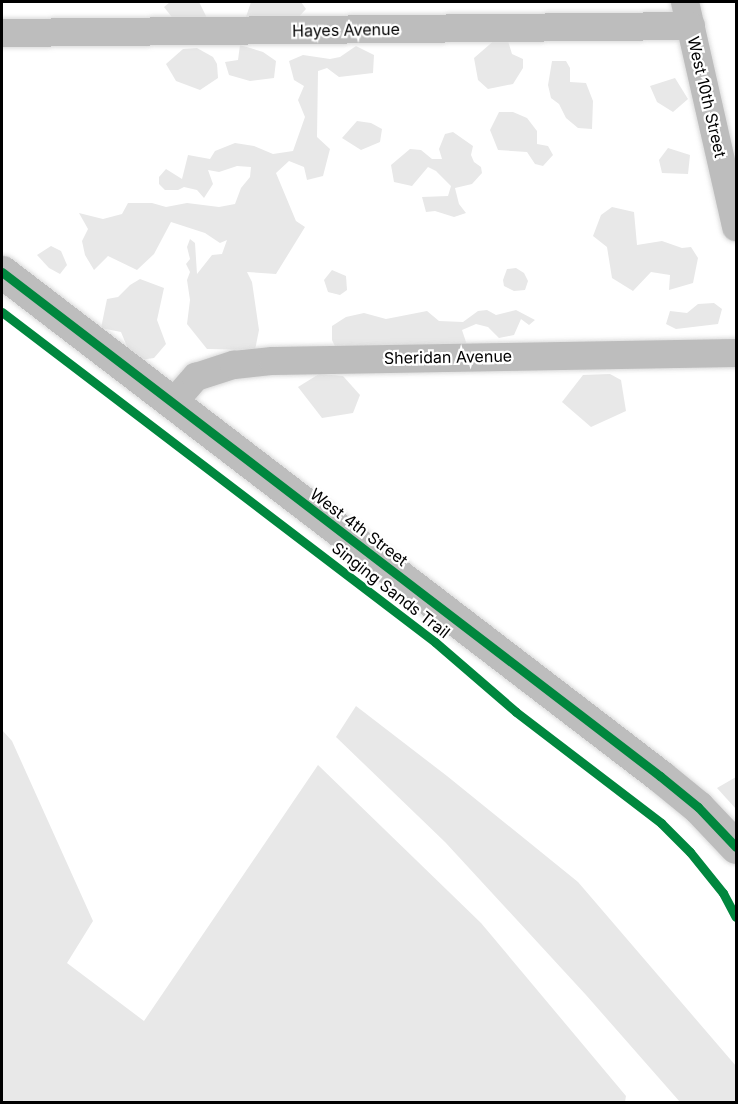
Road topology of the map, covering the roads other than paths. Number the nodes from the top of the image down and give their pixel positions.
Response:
1 (688, 14) edge
2 (2, 33) edge
3 (736, 227) edge
4 (2, 272) edge
5 (736, 353) edge
6 (173, 404) junction
7 (736, 847) edge

1 - 2 street, Hayes Avenue
1 - 3 street, West 10th Street
4 - 6 main road, West 4th Street
5 - 6 street, Sheridan Avenue
6 - 7 main road, West 4th Street

